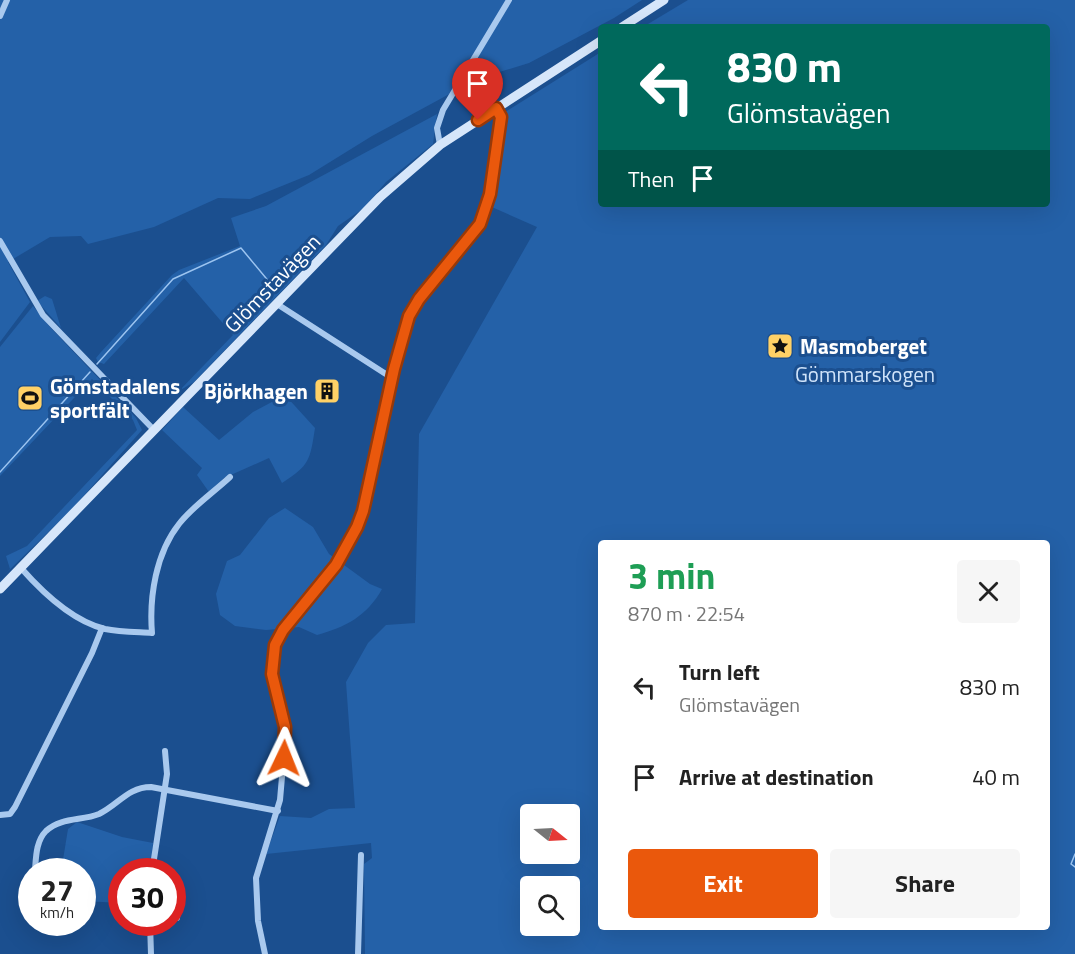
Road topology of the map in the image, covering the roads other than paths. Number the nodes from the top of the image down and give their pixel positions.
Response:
1 (7, 0) edge
2 (509, 0) edge
3 (664, 0) edge
4 (0, 16) edge
5 (627, 24) edge
6 (598, 43) edge
7 (496, 108) junction
8 (440, 144) junction
9 (0, 241) edge
10 (277, 304) junction
11 (392, 378) junction
12 (154, 430) junction
13 (230, 477) dead end
14 (21, 568) junction
15 (0, 589) edge
16 (102, 628) junction
17 (165, 751) dead end
18 (164, 789) junction
19 (278, 811) junction
20 (0, 815) edge
21 (361, 855) dead end
22 (37, 858) edge
23 (154, 858) edge
24 (150, 936) edge
25 (151, 954) edge
26 (265, 954) edge
27 (358, 954) edge

1 - 4 street
2 - 8 street
3 - 5 main road
6 - 7 main road, Glömstavägen
7 - 8 main road, Glömstavägen
7 - 11 street
8 - 10 main road, Glömstavägen
9 - 12 street
10 - 11 street
10 - 12 main road, Glömstavägen
11 - 19 street
12 - 14 main road, Glömstavägen
13 - 16 street
14 - 15 main road, Glömstavägen
14 - 16 street
16 - 20 street
17 - 18 street
18 - 19 street
18 - 22 street
18 - 23 street
19 - 26 street
21 - 27 street
24 - 25 street

